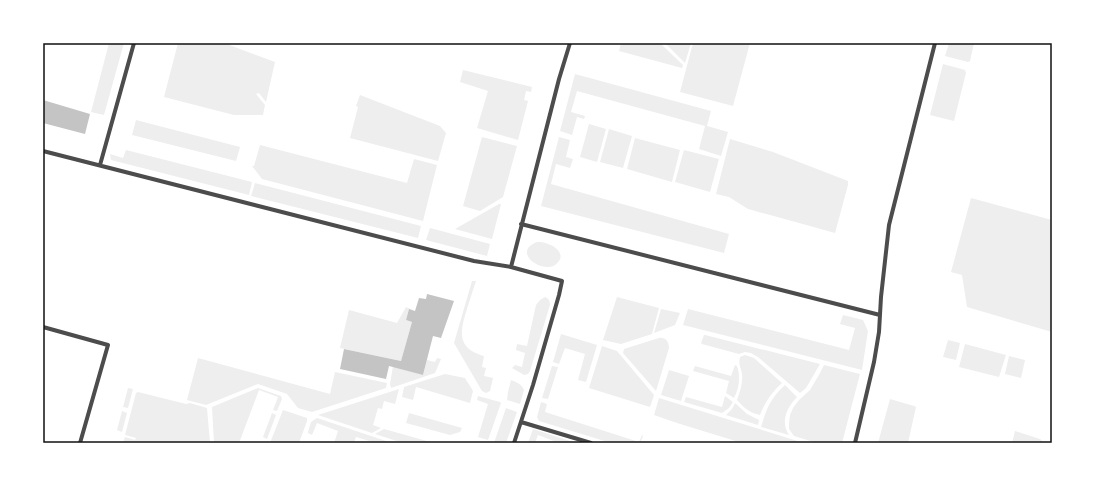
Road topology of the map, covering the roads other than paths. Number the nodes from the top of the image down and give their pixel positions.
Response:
1 (134, 43) edge
2 (570, 43) edge
3 (935, 43) edge
4 (43, 151) edge
5 (100, 165) junction
6 (521, 224) junction
7 (511, 267) junction
8 (880, 315) junction
9 (43, 327) edge
10 (522, 422) junction
11 (80, 443) edge
12 (514, 443) edge
13 (591, 443) edge
14 (855, 443) edge

1 - 5 street
2 - 6 street
3 - 8 street
4 - 5 street
5 - 7 street
6 - 7 street
6 - 8 street
7 - 10 street
8 - 14 street
9 - 11 street
10 - 12 street
10 - 13 street

